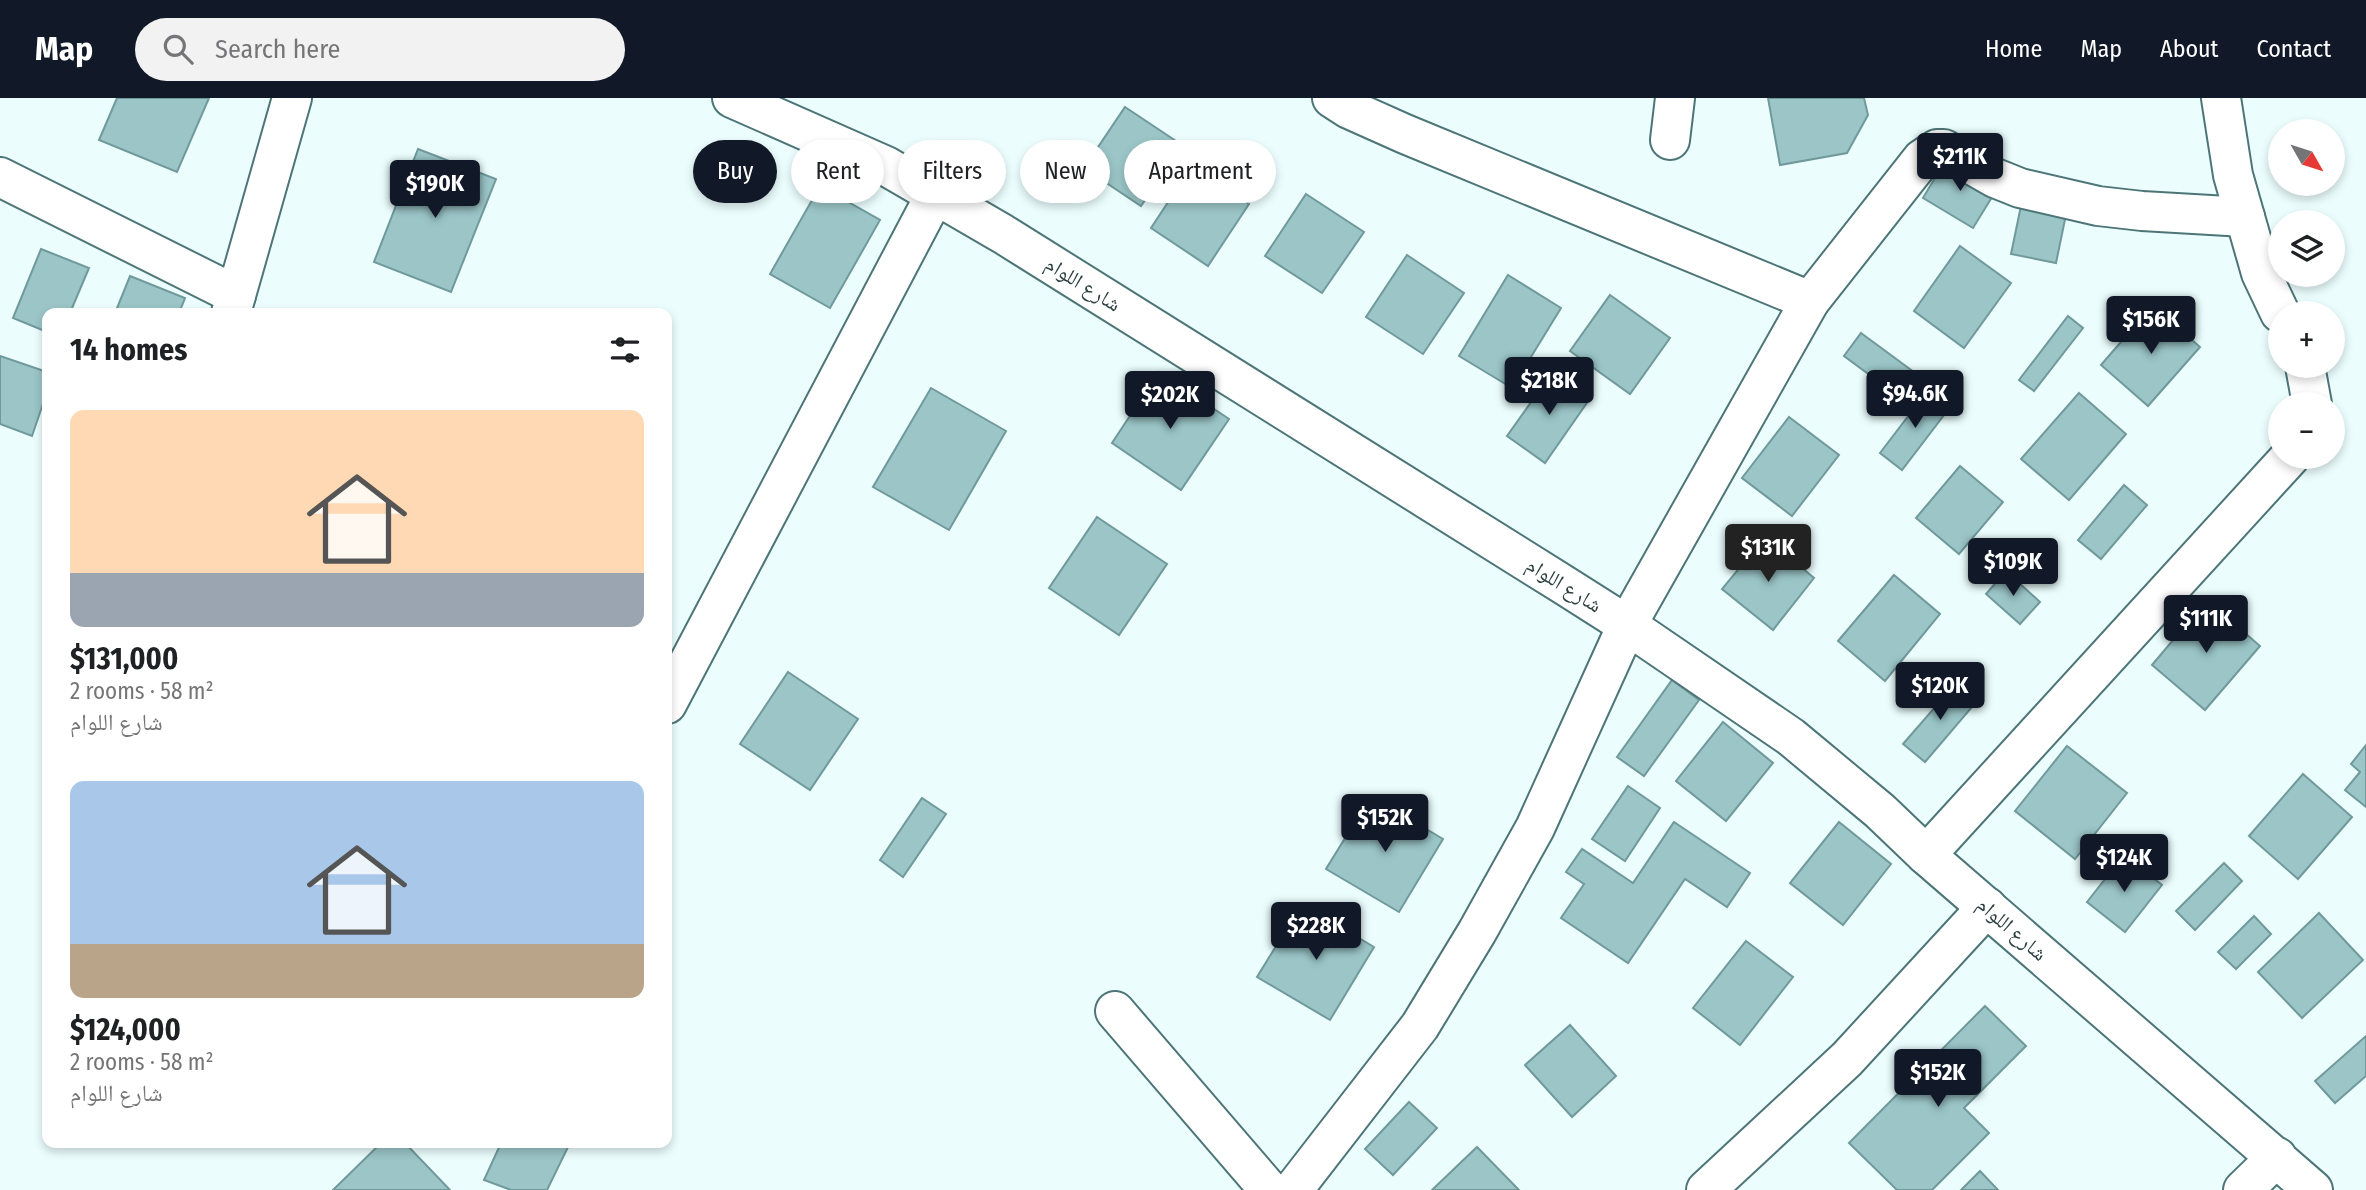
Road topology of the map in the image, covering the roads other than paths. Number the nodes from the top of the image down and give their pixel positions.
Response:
1 (292, 98) edge
2 (732, 98) edge
3 (1332, 98) edge
4 (1675, 98) edge
5 (2221, 98) edge
6 (1670, 140) dead end
7 (898, 173) edge
8 (0, 177) edge
9 (931, 203) edge
10 (949, 203) edge
11 (2245, 216) junction
12 (1810, 301) junction
13 (2274, 301) edge
14 (233, 304) edge
15 (2279, 469) edge
16 (1627, 625) junction
17 (672, 695) edge
18 (1926, 855) junction
19 (1987, 907) junction
20 (1115, 1011) dead end
21 (2277, 1157) junction
22 (1269, 1190) edge
23 (1293, 1190) edge
24 (1706, 1190) edge
25 (2243, 1190) edge
26 (2313, 1190) edge

1 - 14 street
2 - 7 street, شارع اللوام
3 - 12 street
4 - 6 street
5 - 11 street
8 - 14 street
9 - 17 street
10 - 16 street, شارع اللوام
11 - 12 street
11 - 13 street
12 - 16 street
15 - 18 street
16 - 18 street, شارع اللوام
16 - 23 street
18 - 19 street, شارع اللوام
19 - 21 street, شارع اللوام
19 - 24 street
20 - 22 street
21 - 25 street
21 - 26 street, شارع اللوام

